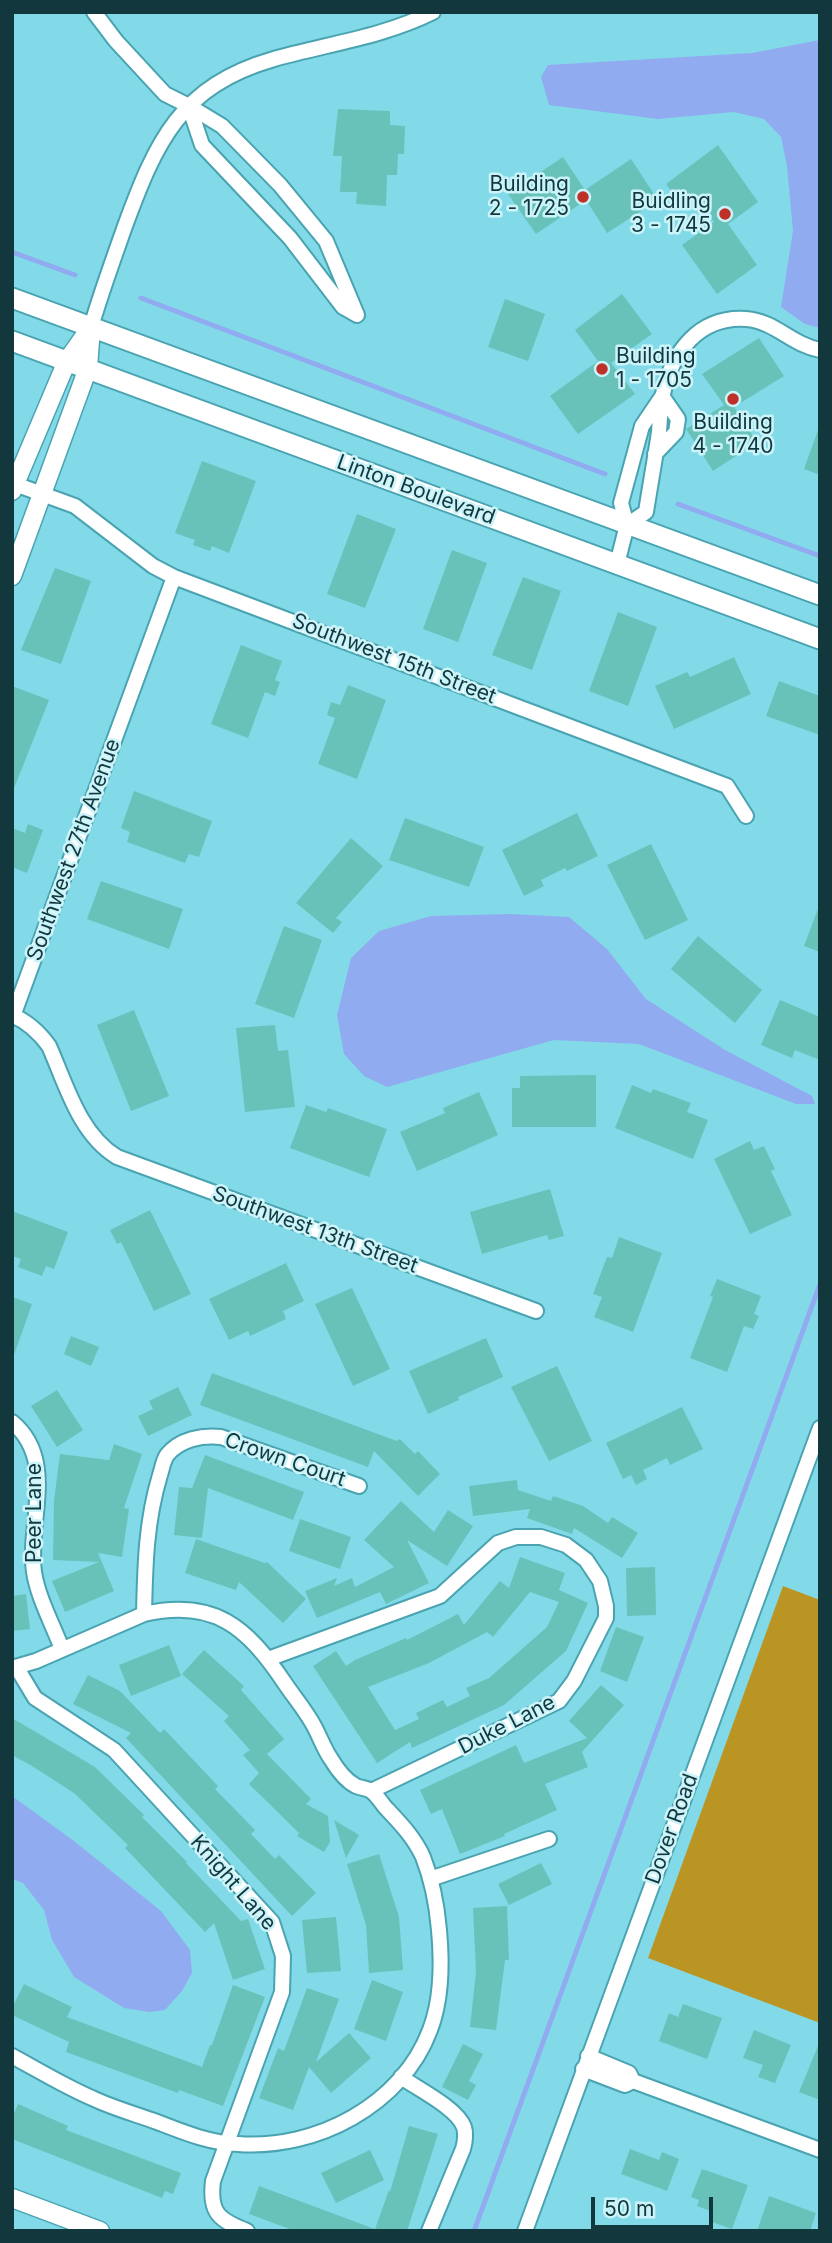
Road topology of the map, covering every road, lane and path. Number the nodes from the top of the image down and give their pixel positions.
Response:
1 (94, 12) edge
2 (433, 12) edge
3 (189, 106) junction
4 (12, 298) edge
5 (91, 327) junction
6 (12, 341) edge
7 (820, 350) edge
8 (67, 361) junction
9 (88, 368) junction
10 (662, 396) junction
11 (13, 486) edge
12 (43, 494) junction
13 (627, 525) junction
14 (617, 564) junction
15 (12, 576) edge
16 (174, 577) junction
17 (820, 595) edge
18 (820, 639) edge
19 (746, 816) dead end
20 (12, 1015) edge
21 (97, 1142) joint
22 (536, 1311) dead end
23 (12, 1422) edge
24 (820, 1428) edge
25 (816, 1453) edge
26 (359, 1486) dead end
27 (144, 1614) junction
28 (62, 1649) junction
29 (268, 1659) junction
30 (15, 1668) edge
31 (371, 1791) junction
32 (550, 1839) dead end
33 (430, 1879) junction
34 (12, 2056) edge
35 (586, 2062) junction
36 (401, 2077) junction
37 (226, 2143) junction
38 (820, 2150) edge
39 (12, 2198) edge
40 (100, 2231) edge
41 (247, 2231) edge
42 (429, 2231) edge
43 (525, 2231) edge

1 - 3 street
2 - 3 street
3 - 3 street
3 - 5 street
4 - 5 main road, Linton Boulevard
5 - 8 street
5 - 9 street
5 - 13 main road, Linton Boulevard
6 - 8 main road, Linton Boulevard
7 - 10 street
8 - 9 main road, Linton Boulevard
8 - 11 street
9 - 12 street
9 - 14 main road, Linton Boulevard
10 - 13 street
10 - 13 street
11 - 12 street, Southwest 15th Street
12 - 15 street
12 - 16 street, Southwest 15th Street
13 - 14 street
13 - 17 main road, Linton Boulevard
14 - 18 main road, Linton Boulevard
16 - 19 street, Southwest 15th Street
16 - 20 street, Southwest 27th Avenue
20 - 21 street, Southwest 27th Avenue
21 - 22 street, Southwest 13th Street
23 - 28 street, Peer Lane
24 - 25 street, Dover Road
25 - 35 street, Dover Road
26 - 27 street, Crown Court
27 - 28 street
27 - 29 street
28 - 30 street
29 - 31 street
29 - 31 street, Duke Lane
30 - 37 street, Knight Lane
31 - 33 street
32 - 33 street
33 - 36 street
34 - 37 street
35 - 38 street
35 - 43 street, Dover Road
36 - 37 street
36 - 42 street
37 - 41 street, Knight Lane
39 - 40 street

